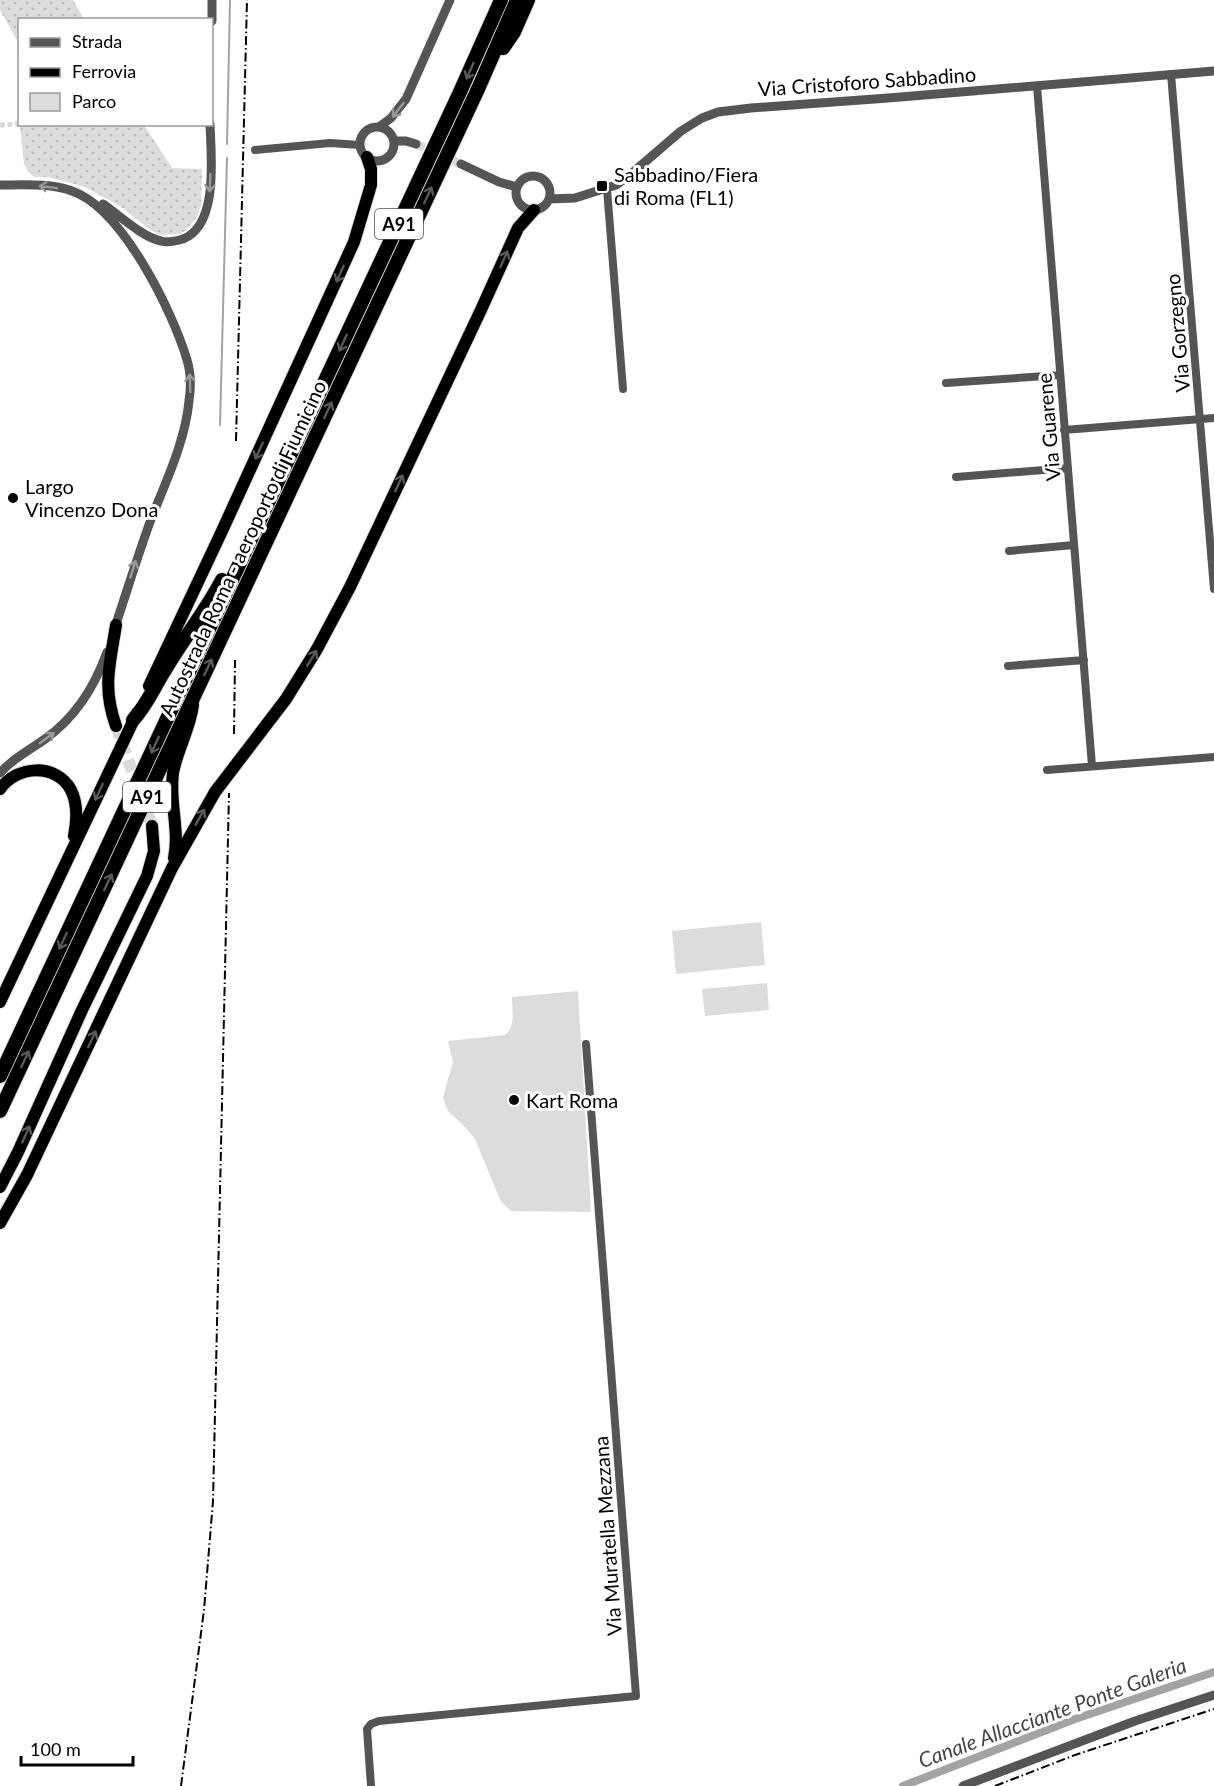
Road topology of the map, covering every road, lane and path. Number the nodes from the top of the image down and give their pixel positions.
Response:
1 (212, 0) edge
2 (450, 0) edge
3 (493, 0) edge
4 (501, 0) edge
5 (517, 0) edge
6 (528, 0) edge
7 (212, 18) edge
8 (494, 18) junction
9 (1214, 71) edge
10 (1171, 74) junction
11 (1037, 86) junction
12 (478, 89) junction
13 (210, 126) edge
14 (379, 127) junction
15 (394, 141) junction
16 (416, 144) tunnel mouth
17 (360, 145) junction
18 (255, 150) dead end
19 (367, 157) junction
20 (461, 164) tunnel mouth
21 (0, 185) edge
22 (517, 187) junction
23 (607, 189) junction
24 (72, 190) junction
25 (549, 199) junction
26 (534, 210) junction
27 (1060, 375) junction
28 (946, 383) dead end
29 (623, 390) dead end
30 (1214, 418) edge
31 (1201, 419) junction
32 (1064, 430) junction
33 (1068, 468) junction
34 (956, 477) dead end
35 (278, 482) junction
36 (1074, 545) junction
37 (1009, 551) dead end
38 (1213, 571) edge
39 (1214, 590) edge
40 (116, 625) junction
41 (1084, 660) junction
42 (1008, 666) dead end
43 (195, 695) junction
44 (133, 720) junction
45 (116, 726) tunnel mouth
46 (1214, 757) edge
47 (1092, 766) junction
48 (1047, 770) dead end
49 (0, 773) edge
50 (0, 789) edge
51 (152, 826) tunnel mouth
52 (68, 858) junction
53 (172, 868) junction
54 (0, 1002) edge
55 (586, 1044) dead end
56 (0, 1076) edge
57 (0, 1112) edge
58 (0, 1187) edge
59 (0, 1223) edge
60 (1214, 1695) edge
61 (371, 1786) edge
62 (963, 1786) edge

1 - 7 street
2 -> 14 street
3 - 8 highway
4 - 8 highway, Autostrada Roma - aeroporto di Fiumicino / A91
5 - 12 highway, Autostrada Roma - aeroporto di Fiumicino / A91
6 - 12 highway
8 -> 35 highway, Autostrada Roma - aeroporto di Fiumicino / A91
9 - 10 street, Via Cristoforo Sabbadino
10 - 11 street, Via Cristoforo Sabbadino
10 - 31 street, Via Gorzegno
11 - 23 street, Via Cristoforo Sabbadino
11 - 27 street, Via Guarene
43 -> 12 highway, Autostrada Roma - aeroporto di Fiumicino / A91
13 -> 24 street
14 - 15 street
14 - 17 street
15 - 16 street
15 - 19 street
17 - 18 street
17 - 19 street
19 -> 44 highway
20 - 22 street
24 -> 21 street
22 - 25 street
22 - 26 street
23 - 25 street, Via Cristoforo Sabbadino
23 - 29 street
40 -> 24 street
25 - 26 street
53 -> 26 highway
27 - 28 street
27 - 32 street, Via Guarene
30 - 31 street
31 - 32 street
31 - 38 street, Via Gorzegno
32 - 33 street, Via Guarene
33 - 34 street
33 - 36 street, Via Guarene
35 - 44 highway
35 -> 56 highway, Autostrada Roma - aeroporto di Fiumicino / A91
36 - 37 street
36 - 41 street, Via Guarene
38 - 39 street, Via Gorzegno
40 - 45 highway
49 -> 40 street
41 - 42 street
41 - 47 street, Via Guarene
43 - 53 highway
57 -> 43 highway, Autostrada Roma - aeroporto di Fiumicino / A91
44 -> 52 highway
46 - 47 street
47 - 48 street
50 - 52 highway
58 -> 51 highway
52 - 54 highway
59 -> 53 highway
55 - 61 street, Via Muratella Mezzana
60 - 62 street

